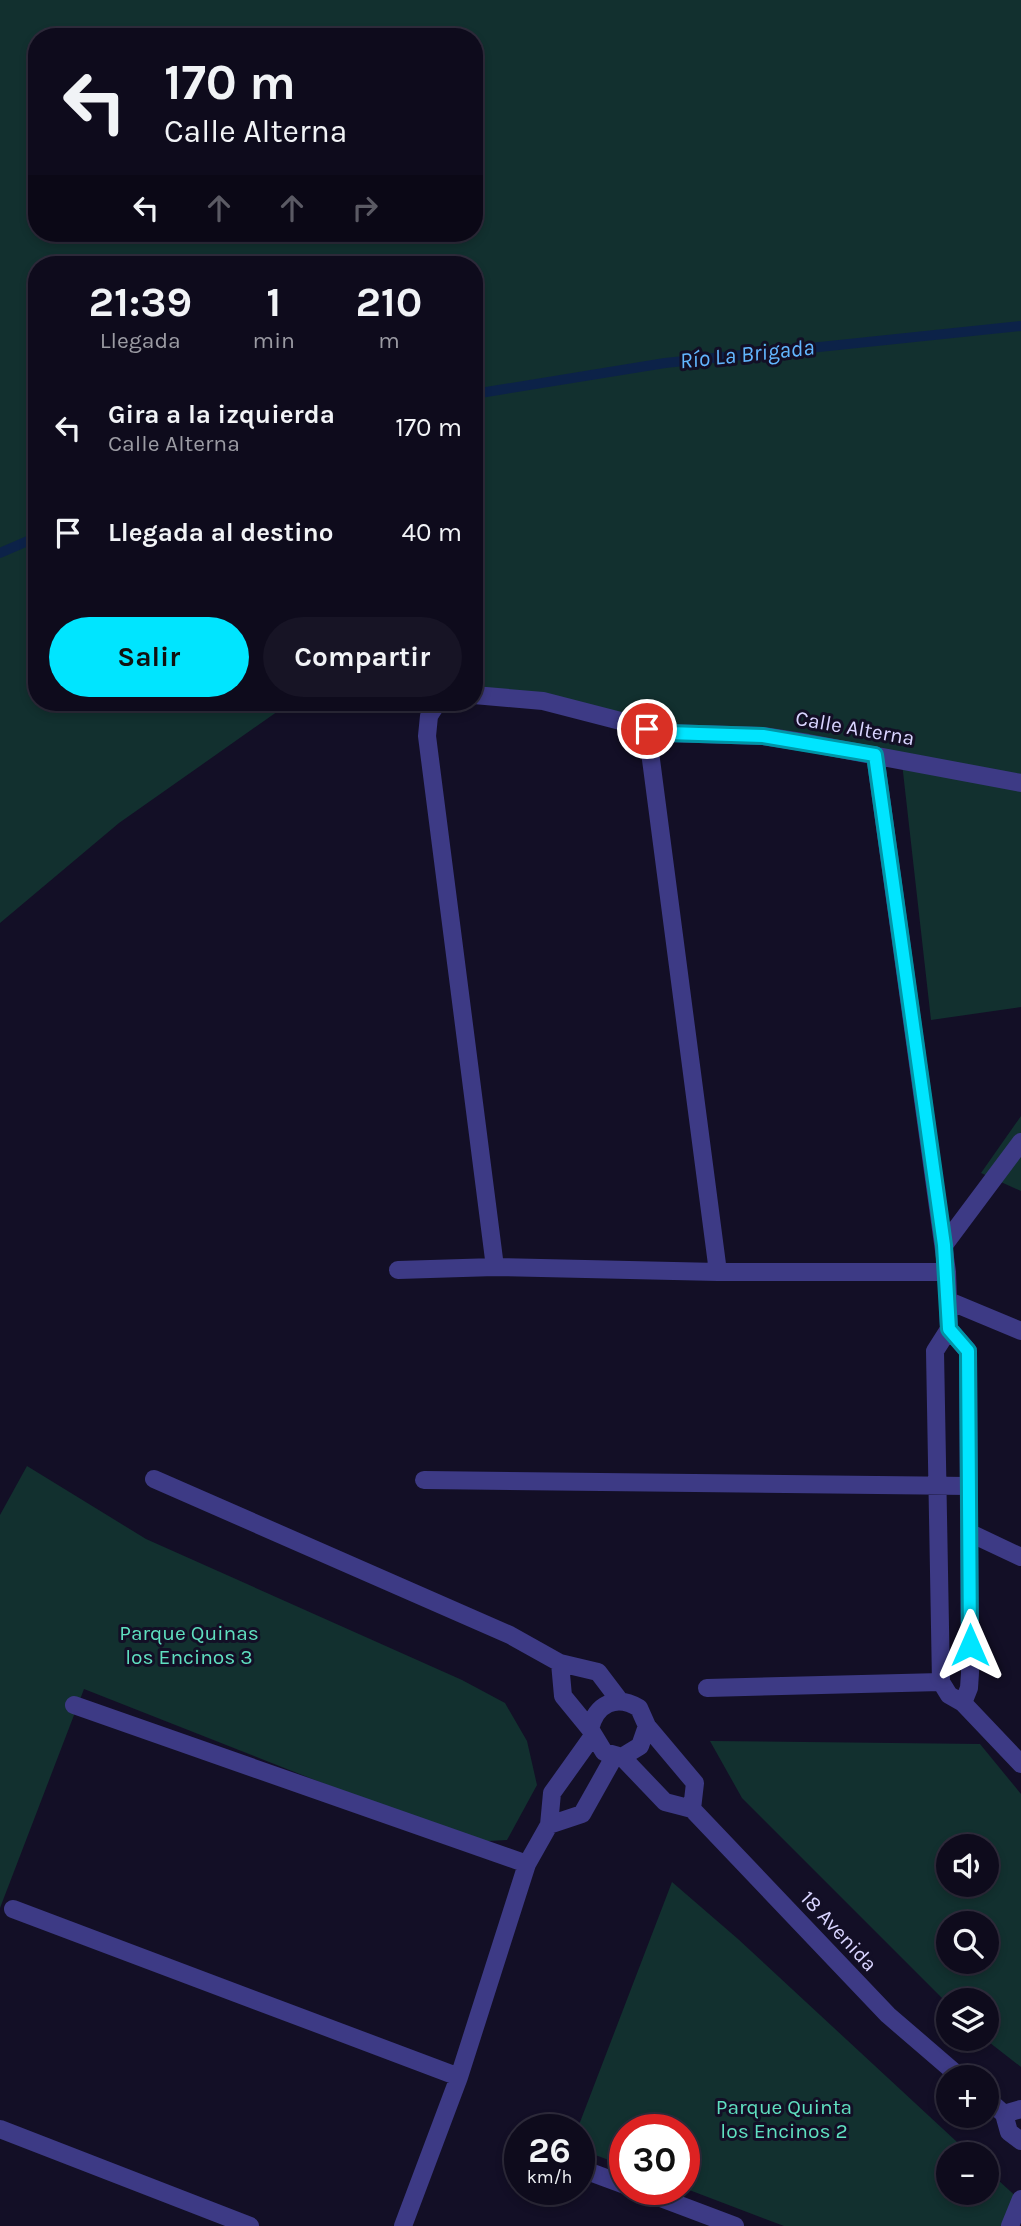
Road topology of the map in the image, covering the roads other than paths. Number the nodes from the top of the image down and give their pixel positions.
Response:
1 (483, 696) edge
2 (432, 711) edge
3 (647, 729) junction
4 (875, 755) junction
5 (1021, 783) edge
6 (1021, 1142) edge
7 (944, 1245) junction
8 (495, 1267) junction
9 (398, 1270) dead end
10 (718, 1272) junction
11 (947, 1272) junction
12 (949, 1301) junction
13 (949, 1329) junction
14 (1021, 1331) edge
15 (154, 1479) dead end
16 (424, 1479) dead end
17 (936, 1486) junction
18 (969, 1486) junction
19 (970, 1534) junction
20 (1021, 1557) edge
21 (560, 1663) junction
22 (941, 1682) junction
23 (707, 1688) dead end
24 (620, 1701) junction
25 (963, 1703) junction
26 (74, 1705) dead end
27 (647, 1726) junction
28 (591, 1733) junction
29 (618, 1757) junction
30 (1021, 1764) edge
31 (692, 1810) junction
32 (549, 1825) junction
33 (527, 1864) junction
34 (13, 1909) dead end
35 (946, 2065) edge
36 (459, 2077) junction
37 (1013, 2111) edge
38 (0, 2129) edge
39 (1021, 2141) edge
40 (1021, 2199) edge
41 (680, 2205) edge
42 (250, 2226) edge
43 (403, 2226) edge
44 (736, 2226) edge
45 (1010, 2226) edge

1 - 3 street, Calle Alterna
2 - 8 street
3 - 4 street, Calle Alterna
3 - 10 street
4 - 5 street, Calle Alterna
4 - 7 street
6 - 7 street
7 - 11 street
8 - 9 street
8 - 10 street
10 - 11 street
11 - 12 street
12 - 13 street
12 - 14 street
13 - 17 street
13 - 18 street
15 - 21 street
16 - 17 street
17 - 18 street
17 - 22 street
18 - 19 street
19 - 20 street
19 - 25 street
21 - 24 street
21 - 28 street
22 - 23 street
22 - 25 street
24 - 27 street
24 - 28 street
25 - 30 street
26 - 33 street
27 - 29 street
27 - 31 street
28 - 29 street
28 - 32 street
29 - 31 street
29 - 32 street
31 - 35 street, 18 Avenida
32 - 33 street
33 - 36 street
34 - 36 street
36 - 43 street
37 - 39 street
38 - 42 street
40 - 45 street
41 - 44 street

